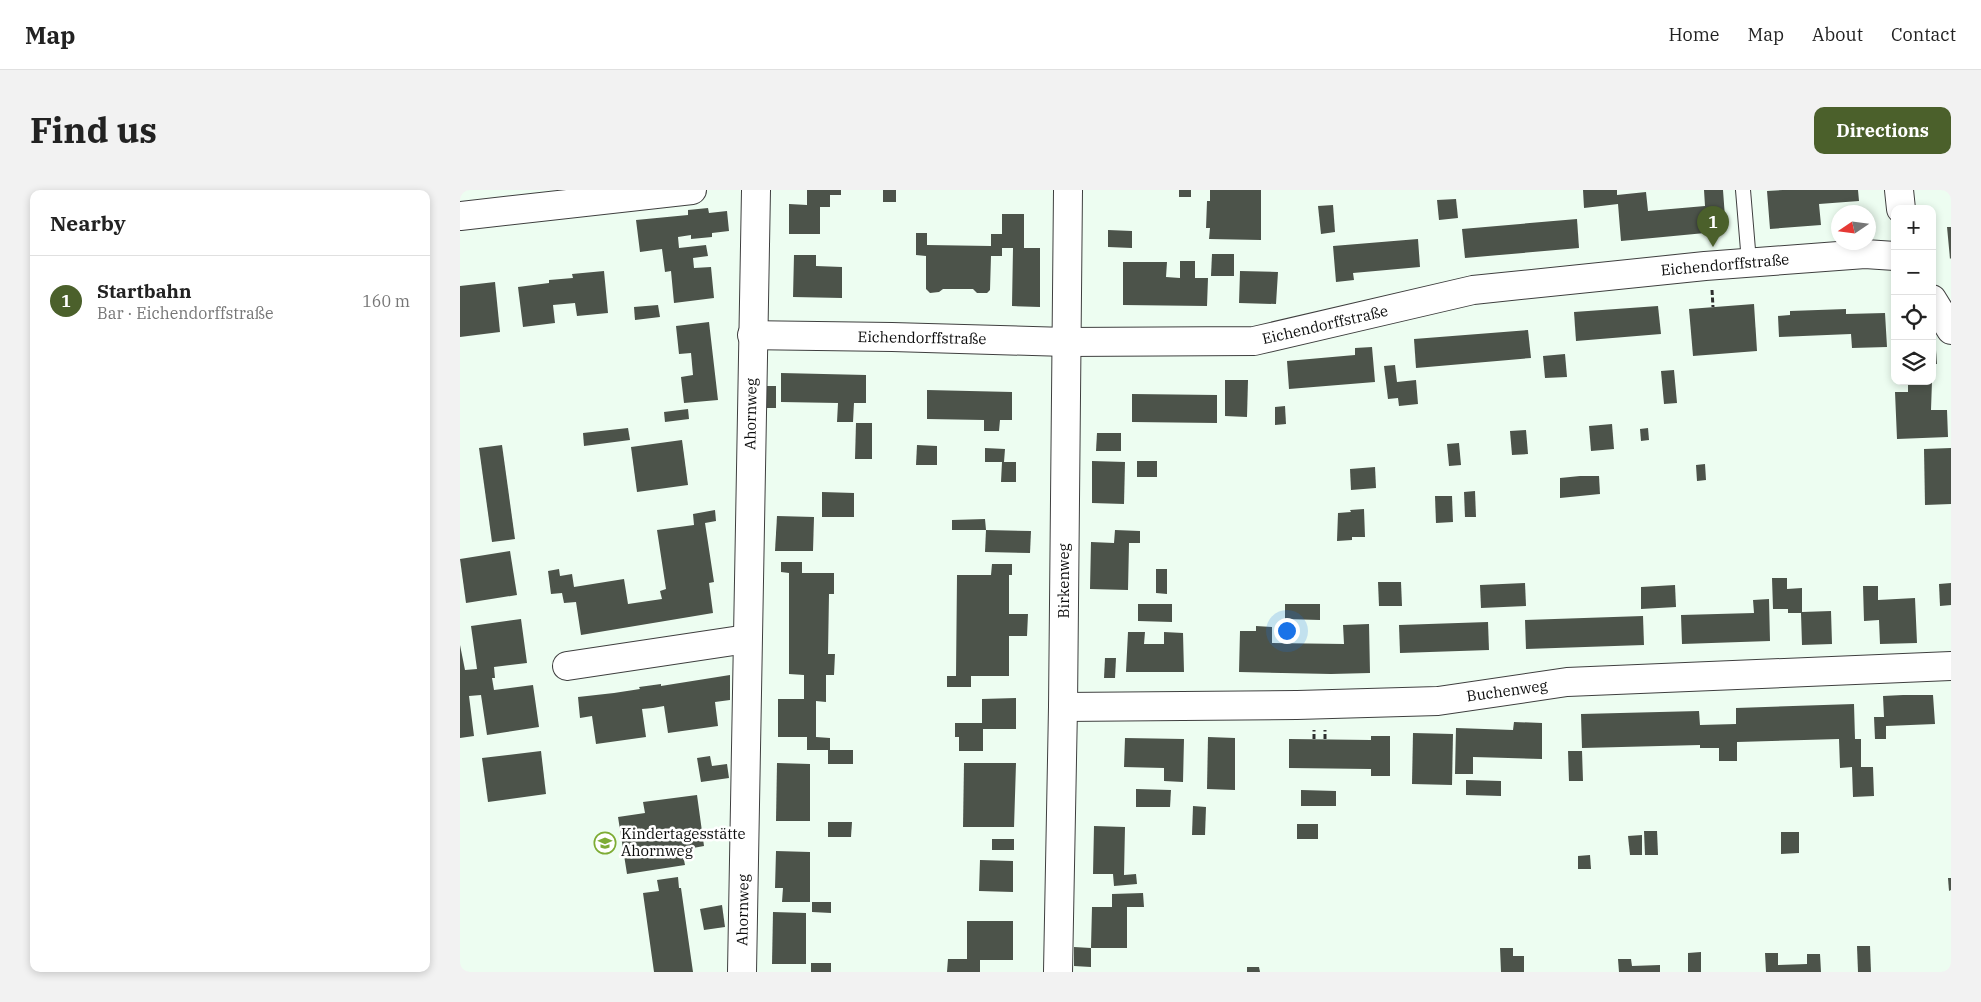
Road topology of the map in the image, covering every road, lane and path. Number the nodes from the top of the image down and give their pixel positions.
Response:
1 (692, 190) edge
2 (756, 190) edge
3 (1068, 190) edge
4 (1743, 190) edge
5 (1899, 190) edge
6 (1901, 205) edge
7 (460, 216) edge
8 (1891, 256) edge
9 (1749, 262) junction
10 (1936, 306) edge
11 (1951, 330) edge
12 (752, 335) junction
13 (1066, 342) junction
14 (747, 639) junction
15 (567, 666) dead end
16 (1951, 666) edge
17 (1063, 707) junction
18 (742, 972) edge
19 (1058, 972) edge

1 - 7 street
2 - 12 street, Ahornweg
3 - 13 street, Birkenweg
4 - 9 lane
5 - 6 street
8 - 9 street, Eichendorffstraße
9 - 13 street, Eichendorffstraße
10 - 11 street
12 - 13 street, Eichendorffstraße
12 - 14 street, Ahornweg
13 - 17 street, Birkenweg
14 - 15 street
14 - 18 street, Ahornweg
16 - 17 street, Buchenweg
17 - 19 street, Birkenweg

